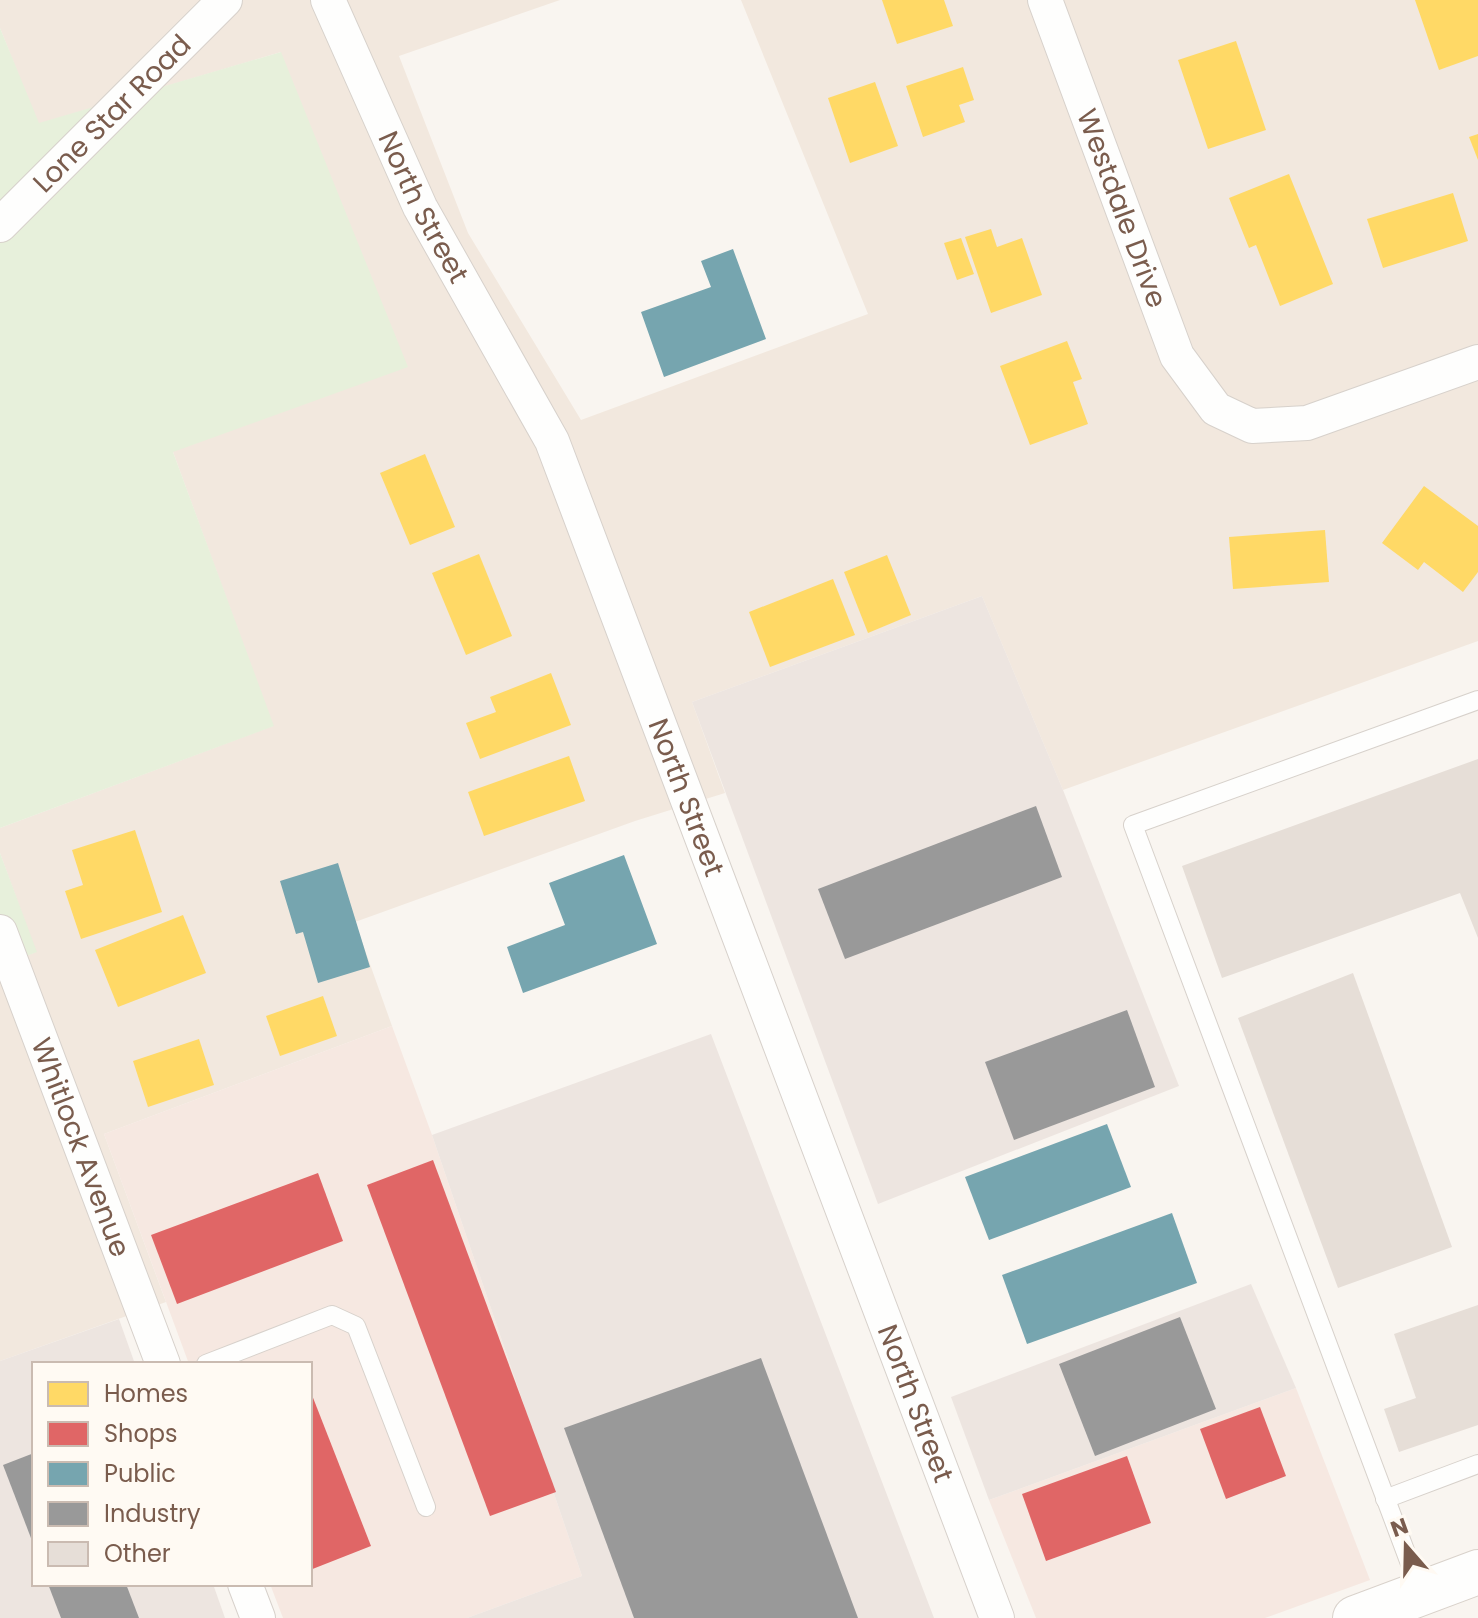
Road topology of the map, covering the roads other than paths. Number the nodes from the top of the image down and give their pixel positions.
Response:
1 (225, 0) edge
2 (328, 0) edge
3 (1045, 0) edge
4 (0, 225) edge
5 (1478, 362) edge
6 (1478, 700) edge
7 (0, 932) edge
8 (162, 1362) edge
9 (211, 1362) edge
10 (1478, 1464) edge
11 (1385, 1499) junction
12 (426, 1507) dead end
13 (1478, 1572) edge
14 (246, 1586) edge
15 (1421, 1593) junction
16 (258, 1618) edge
17 (997, 1618) edge
18 (1355, 1618) edge

1 - 4 street, Lone Star Road
2 - 17 street, North Street
3 - 5 street, Westdale Drive
6 - 11 lane
7 - 8 street, Whitlock Avenue
9 - 12 lane
10 - 11 lane
11 - 15 lane
13 - 15 main road
14 - 16 street
15 - 18 main road

